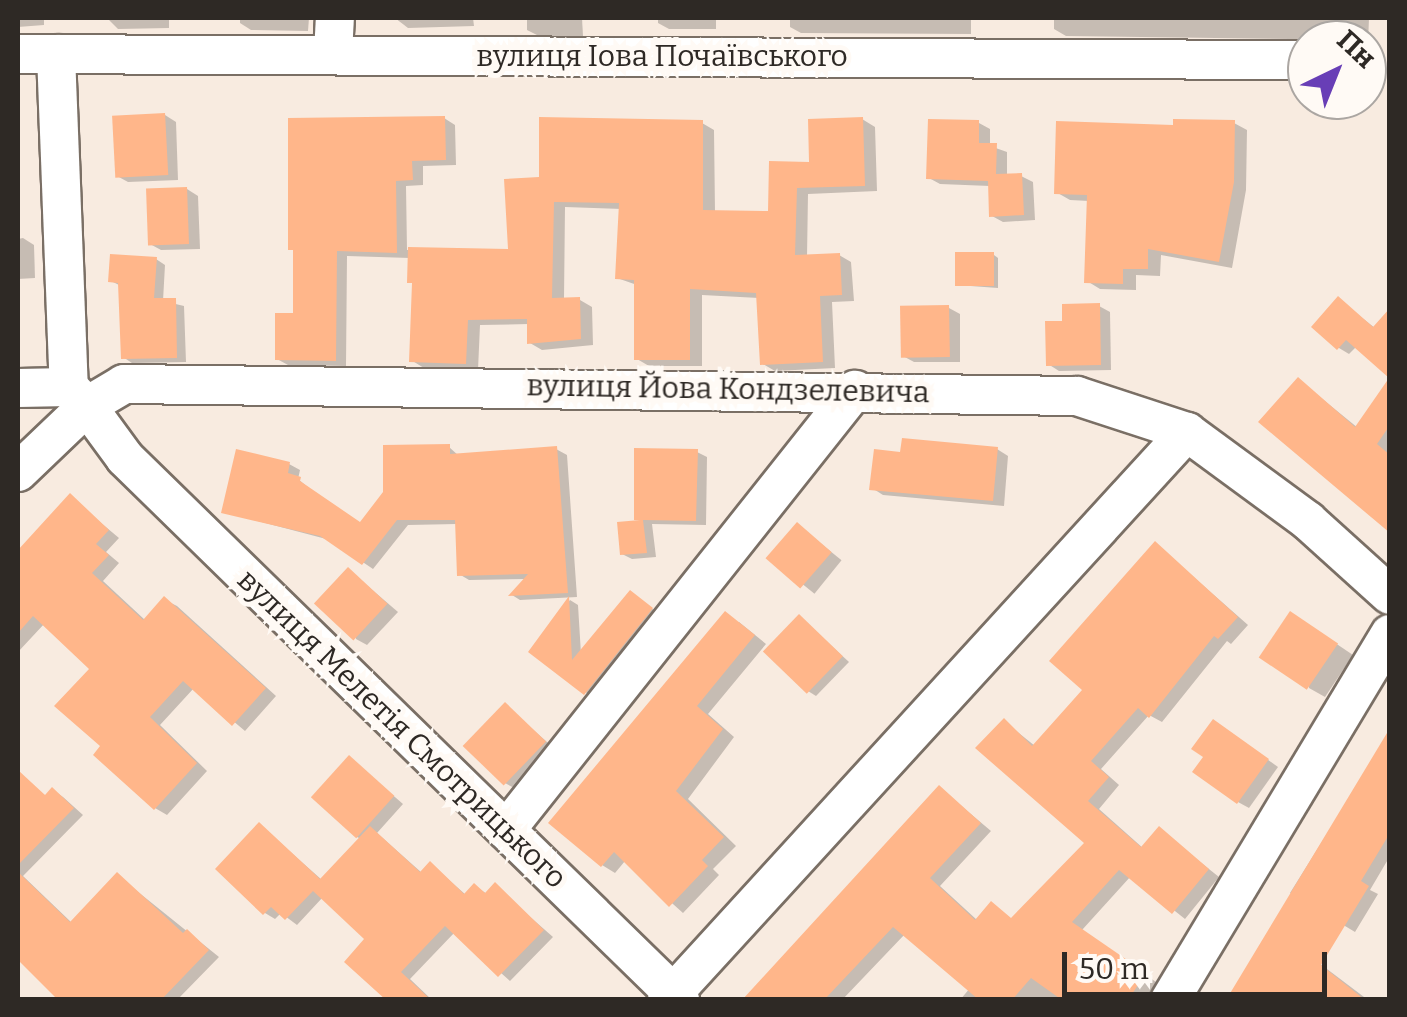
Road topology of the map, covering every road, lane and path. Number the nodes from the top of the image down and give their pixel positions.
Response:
1 (334, 36) edge
2 (18, 54) edge
3 (56, 54) junction
4 (1287, 60) edge
5 (18, 388) edge
6 (855, 390) junction
7 (78, 396) junction
8 (1187, 432) junction
9 (18, 472) edge
10 (1390, 596) edge
11 (1390, 634) edge
12 (506, 830) junction
13 (673, 997) edge
14 (1170, 1000) edge

1 - 3 street, вулиця Іова Почаївського
1 - 4 street, вулиця Іова Почаївського
2 - 3 street, вулиця Іова Почаївського
3 - 7 street
5 - 7 street, вулиця Йова Кондзелевича
6 - 7 street, вулиця Йова Кондзелевича
6 - 8 street, вулиця Йова Кондзелевича
6 - 12 street
7 - 9 street
7 - 12 street, вулиця Мелетія Смотрицького
8 - 10 street, вулиця Йова Кондзелевича
8 - 13 street
11 - 14 street
12 - 13 street, вулиця Мелетія Смотрицького

